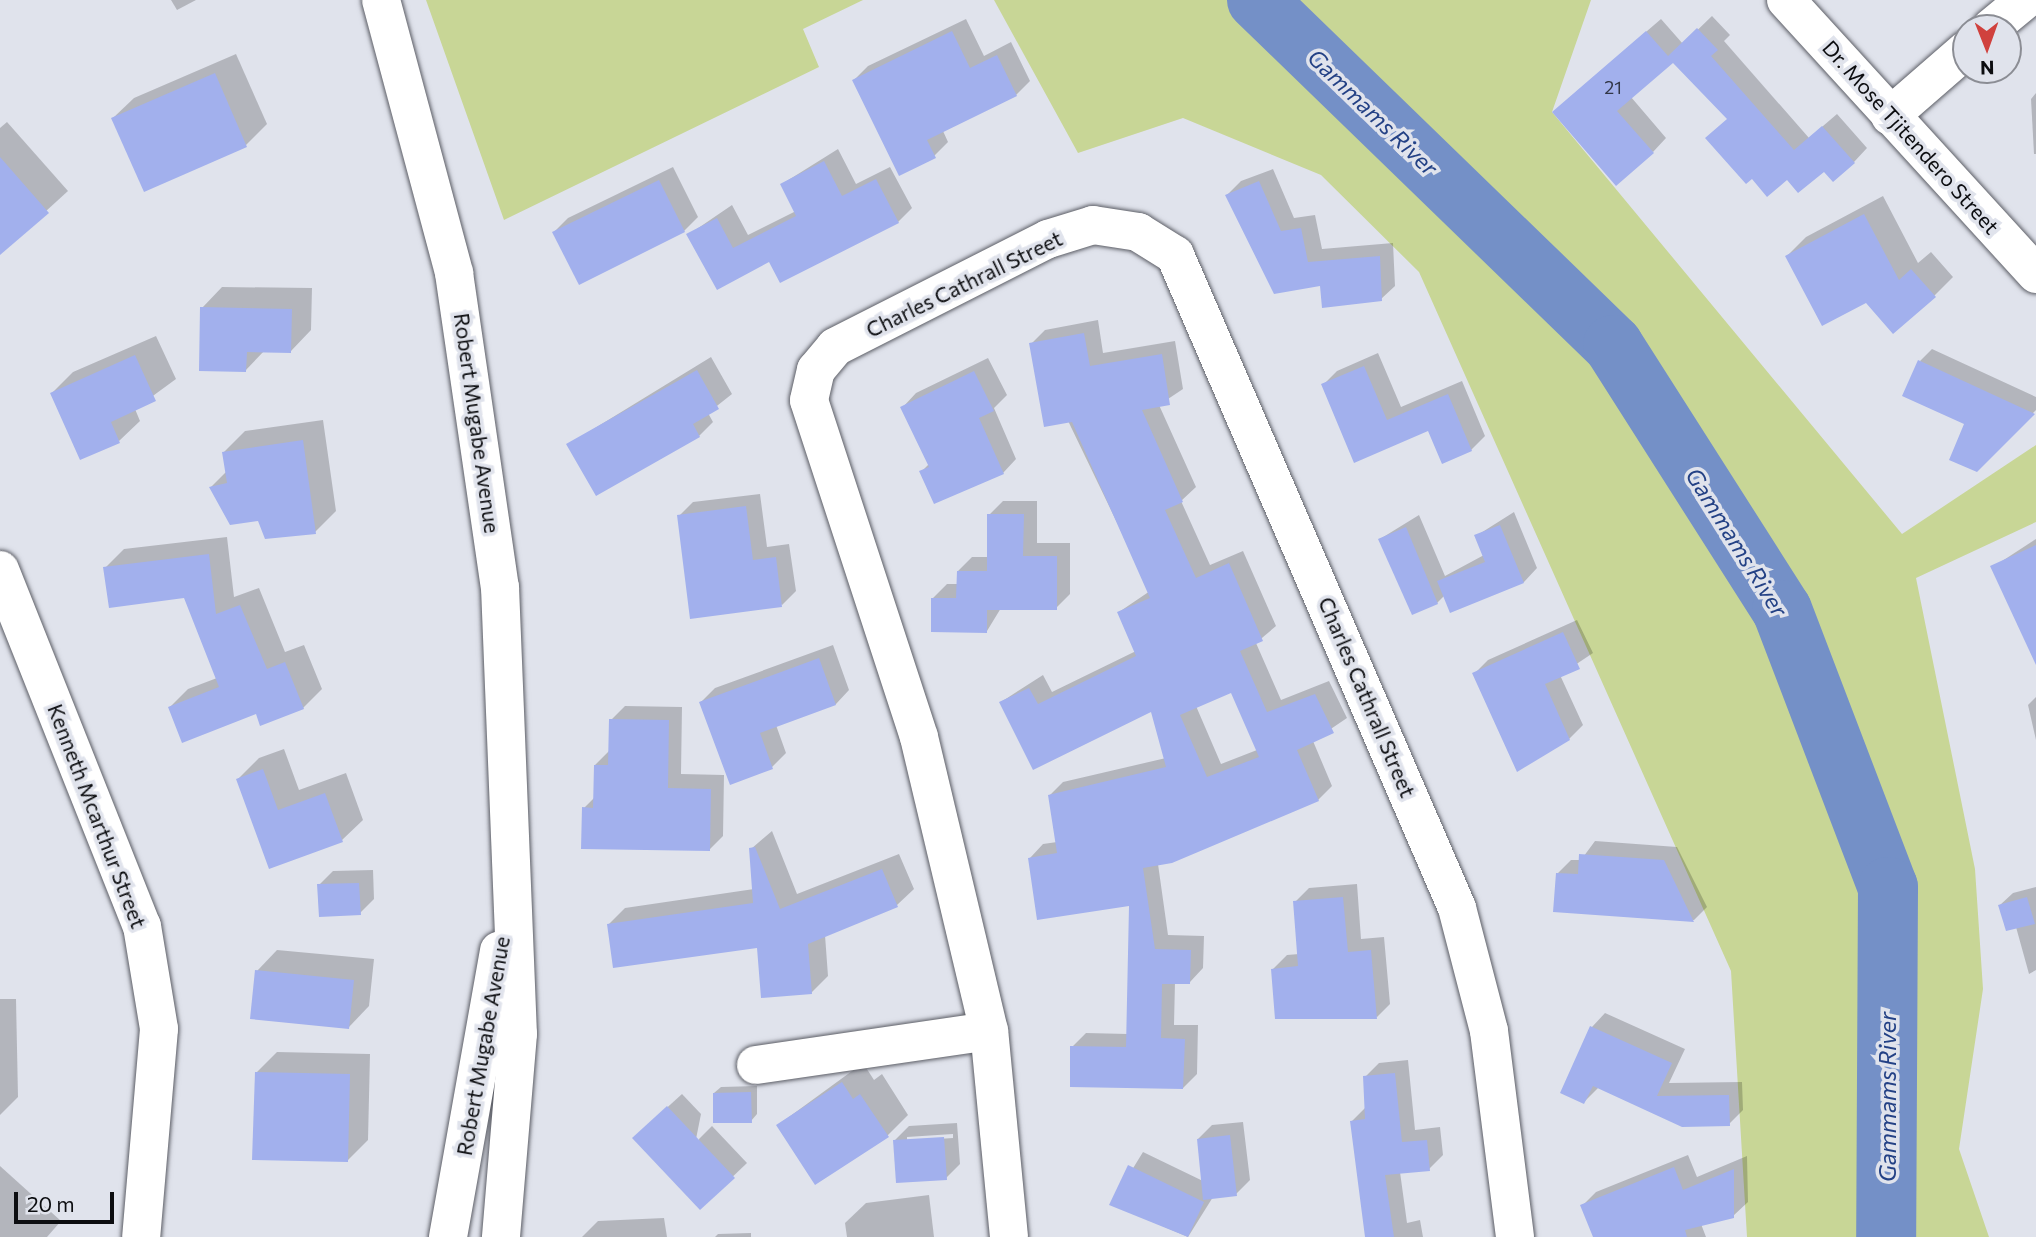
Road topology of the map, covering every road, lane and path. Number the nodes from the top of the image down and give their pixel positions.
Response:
1 (381, 0) edge
2 (1786, 0) edge
3 (2025, 0) edge
4 (2008, 14) edge
5 (1952, 62) edge
6 (1890, 116) junction
7 (2036, 274) edge
8 (0, 570) edge
9 (515, 855) junction
10 (989, 1031) junction
11 (756, 1065) dead end
12 (141, 1237) edge
13 (448, 1237) edge
14 (501, 1237) edge
15 (1009, 1237) edge
16 (1515, 1237) edge

1 - 9 street, Robert Mugabe Avenue
2 - 6 street, Dr. Mose Tjitendero Street
3 - 4 street
5 - 6 street
6 - 7 street, Dr. Mose Tjitendero Street
8 - 12 street, Kenneth Mcarthur Street
9 - 13 street, Robert Mugabe Avenue
9 - 14 street, Robert Mugabe Avenue
10 - 11 street
10 - 15 street, Charles Cathrall Street
10 - 16 street, Charles Cathrall Street

